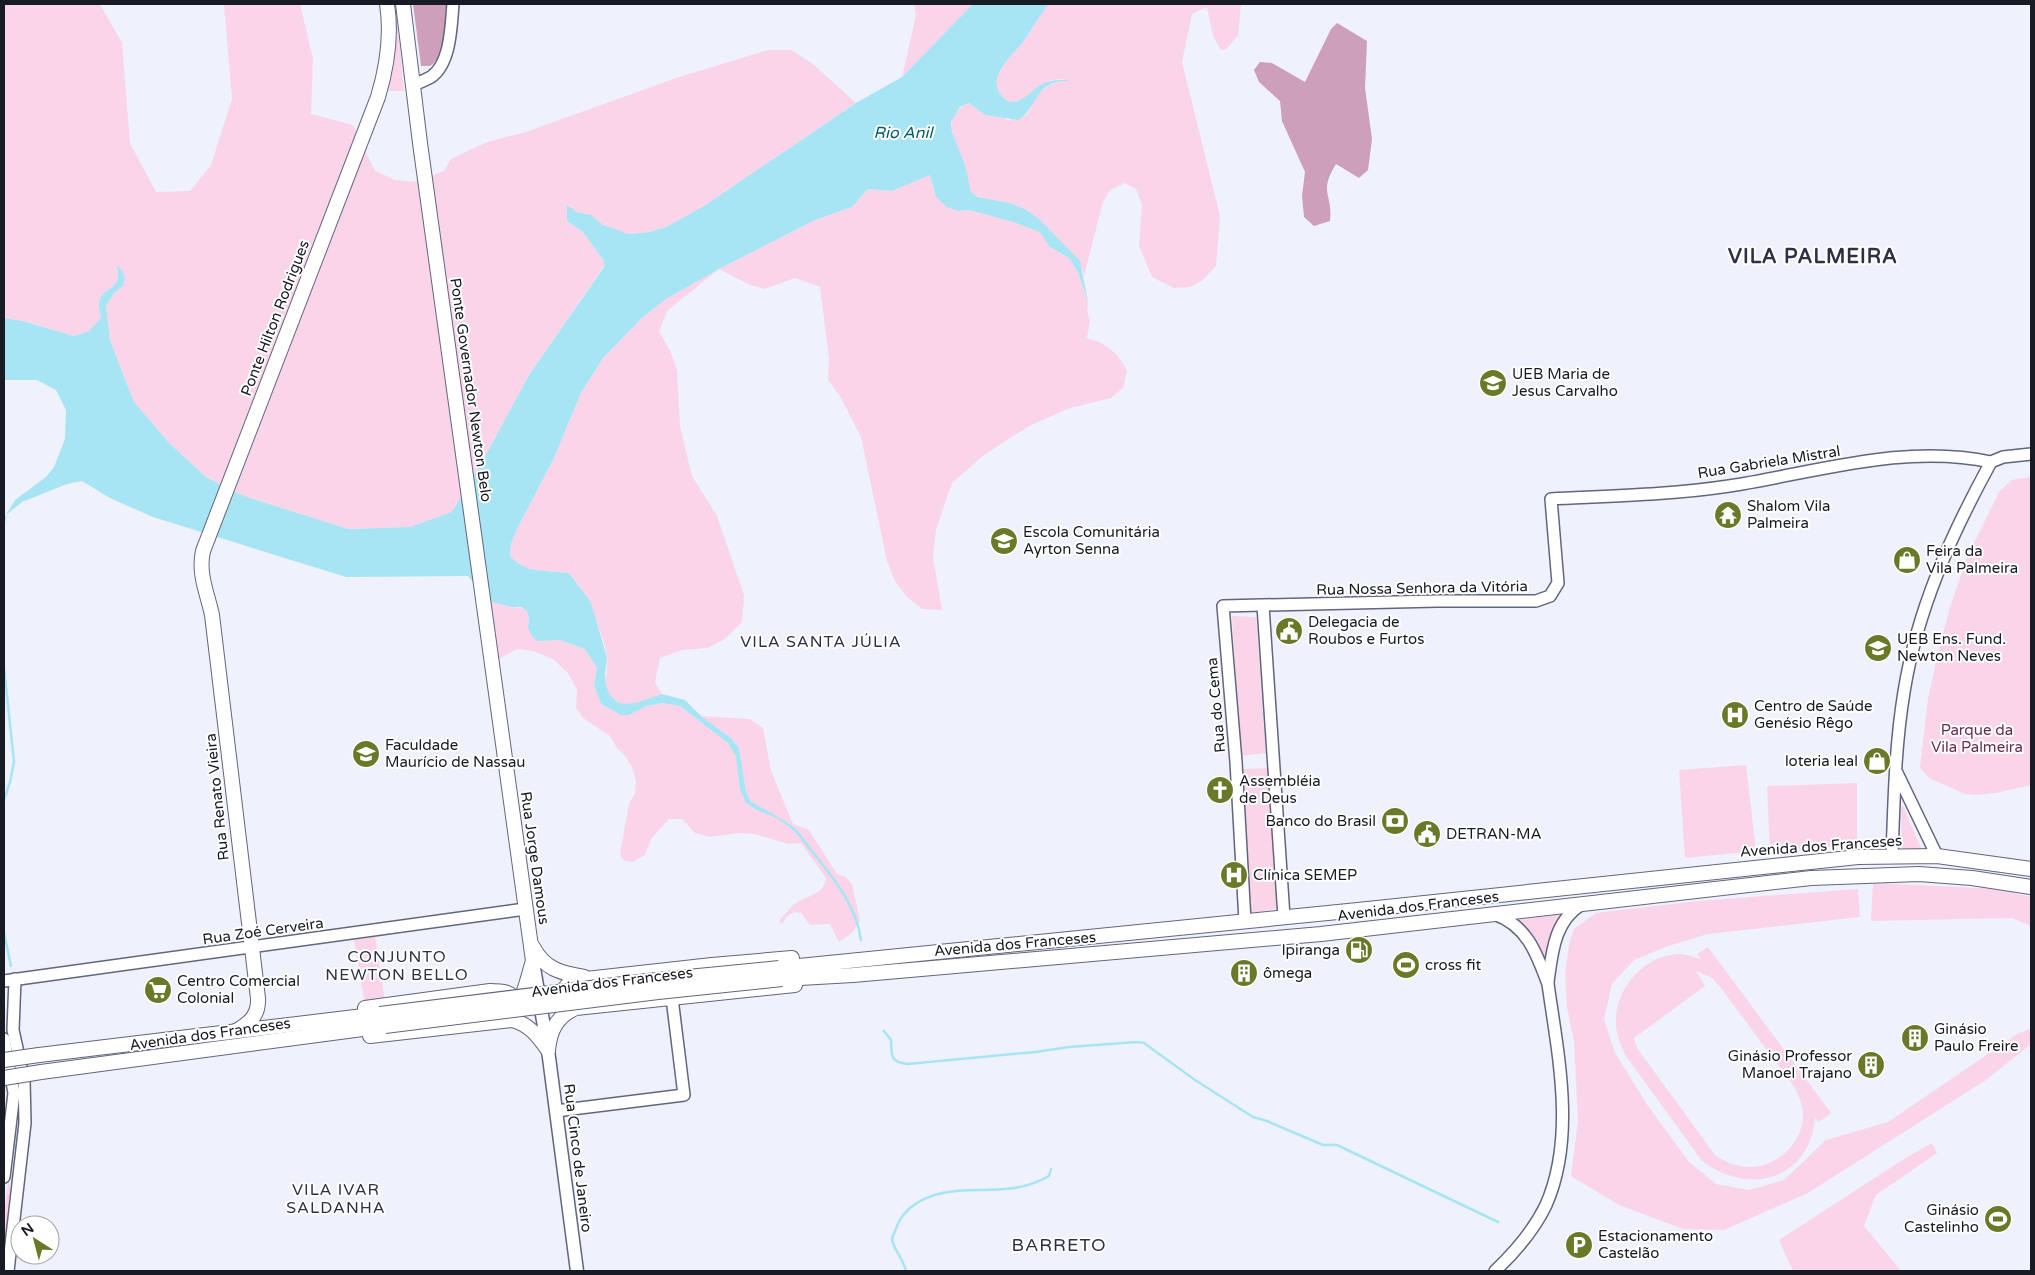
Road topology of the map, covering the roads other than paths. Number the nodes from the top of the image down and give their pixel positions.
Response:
1 (387, 4) edge
2 (403, 4) edge
3 (453, 4) edge
4 (413, 85) junction
5 (2031, 454) edge
6 (1992, 462) junction
7 (1551, 499) joint
8 (203, 551) joint
9 (1223, 606) joint
10 (1263, 606) junction
11 (489, 641) joint
12 (1896, 771) junction
13 (1892, 856) junction
14 (1937, 856) junction
15 (2031, 869) edge
16 (2031, 888) edge
17 (1582, 904) junction
18 (525, 909) junction
19 (1494, 914) junction
20 (1284, 917) junction
21 (1245, 921) junction
22 (530, 941) junction
23 (250, 948) junction
24 (868, 958) junction
25 (533, 961) junction
26 (781, 973) junction
27 (853, 975) junction
28 (590, 978) junction
29 (9, 980) edge
30 (1548, 984) junction
31 (672, 998) junction
32 (516, 1008) junction
33 (579, 1008) junction
34 (383, 1020) junction
35 (498, 1021) junction
36 (306, 1023) junction
37 (236, 1031) junction
38 (4, 1039) edge
39 (264, 1043) junction
40 (548, 1050) junction
41 (4, 1060) edge
42 (4, 1078) edge
43 (556, 1111) junction
44 (4, 1176) edge
45 (16, 1195) junction
46 (8, 1271) edge
47 (577, 1271) edge
48 (1495, 1271) edge

1 - 8 main road, Ponte Hilton Rodrigues
2 - 4 main road, Ponte Governador Newton Belo
3 - 4 street
4 - 11 main road, Ponte Governador Newton Belo
5 - 6 street
6 - 7 street, Rua Gabriela Mistral
6 - 12 street
7 - 10 street, Rua Nossa Senhora da Vitória
8 - 23 main road, Rua Renato Vieira
9 - 10 street, Rua Nossa Senhora da Vitória
9 - 21 street, Rua do Cema
10 - 20 street
11 - 18 main road, Rua Jorge Damous
12 - 13 street
12 - 14 street
13 - 14 main road, Avenida dos Franceses
13 - 20 main road, Avenida dos Franceses
14 - 15 main road, Avenida dos Franceses
16 - 17 main road, Avenida dos Franceses
17 - 19 main road, Avenida dos Franceses
17 - 30 street
18 - 22 main road, Rua Jorge Damous
18 - 23 street, Rua Zoé Cerveira
19 - 27 main road, Avenida dos Franceses
19 - 30 street
20 - 21 main road, Avenida dos Franceses
21 - 24 main road, Avenida dos Franceses
22 - 25 main road, Rua Jorge Damous
22 - 28 main road
23 - 29 street, Rua Zoé Cerveira
23 - 37 main road, Rua Renato Vieira
24 - 26 main road, Avenida dos Franceses
24 - 28 main road
25 - 32 main road
25 - 40 main road, Rua Jorge Damous
26 - 27 main road, Avenida dos Franceses
26 - 34 main road, Avenida dos Franceses, bridge
27 - 31 main road
28 - 33 main road
29 - 45 street
30 - 48 street
31 - 33 main road
31 - 43 street
32 - 35 main road
32 - 36 main road
33 - 40 main road
34 - 36 main road, Avenida dos Franceses
34 - 39 main road, Avenida dos Franceses
35 - 39 main road
35 - 40 main road
36 - 37 main road, Avenida dos Franceses
37 - 41 main road, Avenida dos Franceses, bridge
38 - 44 street
39 - 42 main road, Avenida dos Franceses, bridge
40 - 43 main road, Rua Cinco de Janeiro
43 - 47 main road, Rua Cinco de Janeiro
44 - 45 street
45 - 46 street

